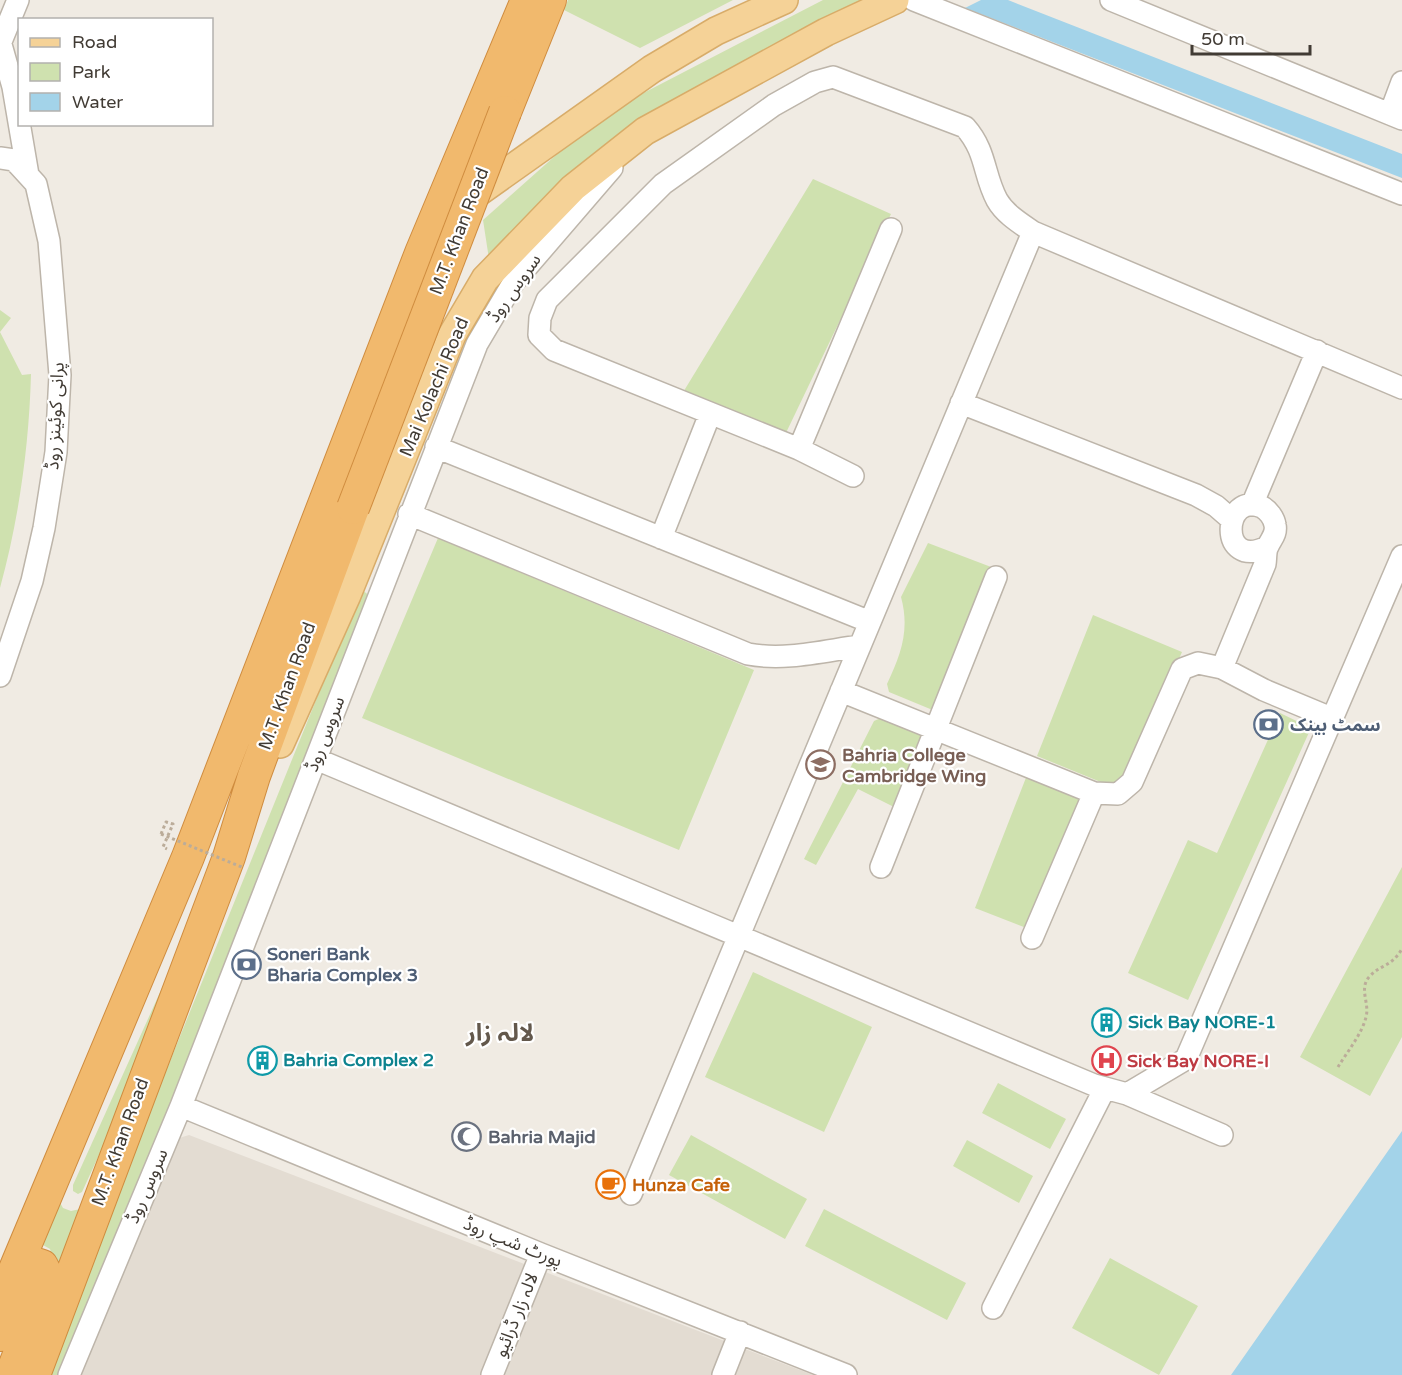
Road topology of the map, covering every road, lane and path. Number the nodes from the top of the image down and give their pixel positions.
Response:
1 (18, 0) edge
2 (527, 0) edge
3 (550, 0) edge
4 (784, 0) edge
5 (895, 0) edge
6 (914, 0) edge
7 (1111, 0) edge
8 (0, 43) edge
9 (1402, 82) edge
10 (18, 117) edge
11 (1396, 117) edge
12 (20, 126) edge
13 (645, 131) junction
14 (7, 159) edge
15 (28, 176) junction
16 (1402, 194) edge
17 (891, 229) dead end
18 (1033, 232) junction
19 (421, 253) junction
20 (1317, 351) junction
21 (1402, 388) edge
22 (962, 403) junction
23 (710, 414) junction
24 (436, 447) junction
25 (799, 449) junction
26 (853, 476) dead end
27 (1252, 505) junction
28 (409, 514) junction
29 (1231, 519) junction
30 (661, 538) junction
31 (1267, 547) junction
32 (1402, 556) edge
33 (359, 566) junction
34 (386, 575) junction
35 (996, 577) dead end
36 (870, 622) junction
37 (860, 646) junction
38 (1222, 668) junction
39 (0, 676) edge
40 (841, 691) junction
41 (1331, 718) junction
42 (937, 730) junction
43 (316, 759) junction
44 (1094, 793) junction
45 (164, 847) dead end
46 (236, 862) junction
47 (881, 867) dead end
48 (180, 876) junction
49 (738, 938) junction
50 (1032, 938) dead end
51 (1402, 949) edge
52 (1338, 1067) dead end
53 (142, 1083) junction
54 (1105, 1088) junction
55 (1127, 1095) junction
56 (181, 1106) junction
57 (1222, 1135) dead end
58 (631, 1194) dead end
59 (541, 1254) junction
60 (0, 1305) edge
61 (993, 1308) dead end
62 (740, 1332) junction
63 (0, 1335) edge
64 (11, 1375) edge
65 (34, 1375) edge
66 (69, 1375) edge
67 (492, 1375) edge
68 (723, 1375) edge
69 (846, 1375) edge

1 - 8 street
2 - 19 highway, M.T. Khan Road
3 - 46 highway, M.T. Khan Road, bridge
4 - 19 main road
5 - 13 main road, Mai Kolachi Road
6 - 16 street
7 - 11 street
8 - 10 street
9 - 11 street
12 - 15 street
13 - 24 street, سروس روڈ
13 - 33 main road, Mai Kolachi Road
14 - 15 street, پرانی کوئینز روڈ
15 - 39 street, پرانی کوئینز روڈ
17 - 25 street
18 - 20 street
18 - 22 street
18 - 23 street
19 - 48 highway, M.T. Khan Road
20 - 21 street
20 - 27 street
22 - 29 street
22 - 36 street
23 - 25 street
23 - 30 street
24 - 28 street, سروس روڈ
24 - 30 street
25 - 26 street
27 - 29 street
27 - 31 street
28 - 34 street, سروس روڈ
28 - 37 street
29 - 31 street
30 - 36 street
31 - 38 street
32 - 41 street
33 - 34 street
33 - 46 main road, Mai Kolachi Road
34 - 43 street, سروس روڈ
35 - 42 street
36 - 37 street
37 - 40 street
38 - 41 street
38 - 44 street
40 - 42 street
40 - 49 street
41 - 55 street
42 - 44 street
42 - 47 street
43 - 49 street
43 - 56 street, سروس روڈ
44 - 50 street
45 - 46 path, bridge
46 - 53 highway, M.T. Khan Road
48 - 53 highway
48 - 60 highway, M.T. Khan Road
49 - 54 street
49 - 58 street
51 - 52 path
53 - 65 highway, M.T. Khan Road
54 - 55 street
54 - 61 street
55 - 57 street
56 - 59 street, پورٹ شپ روڈ
56 - 66 street, سروس روڈ
59 - 62 street, پورٹ شپ روڈ
59 - 67 street, لالہ زار ڈرائیو
62 - 68 street
62 - 69 street, پورٹ شپ روڈ
63 - 64 highway

